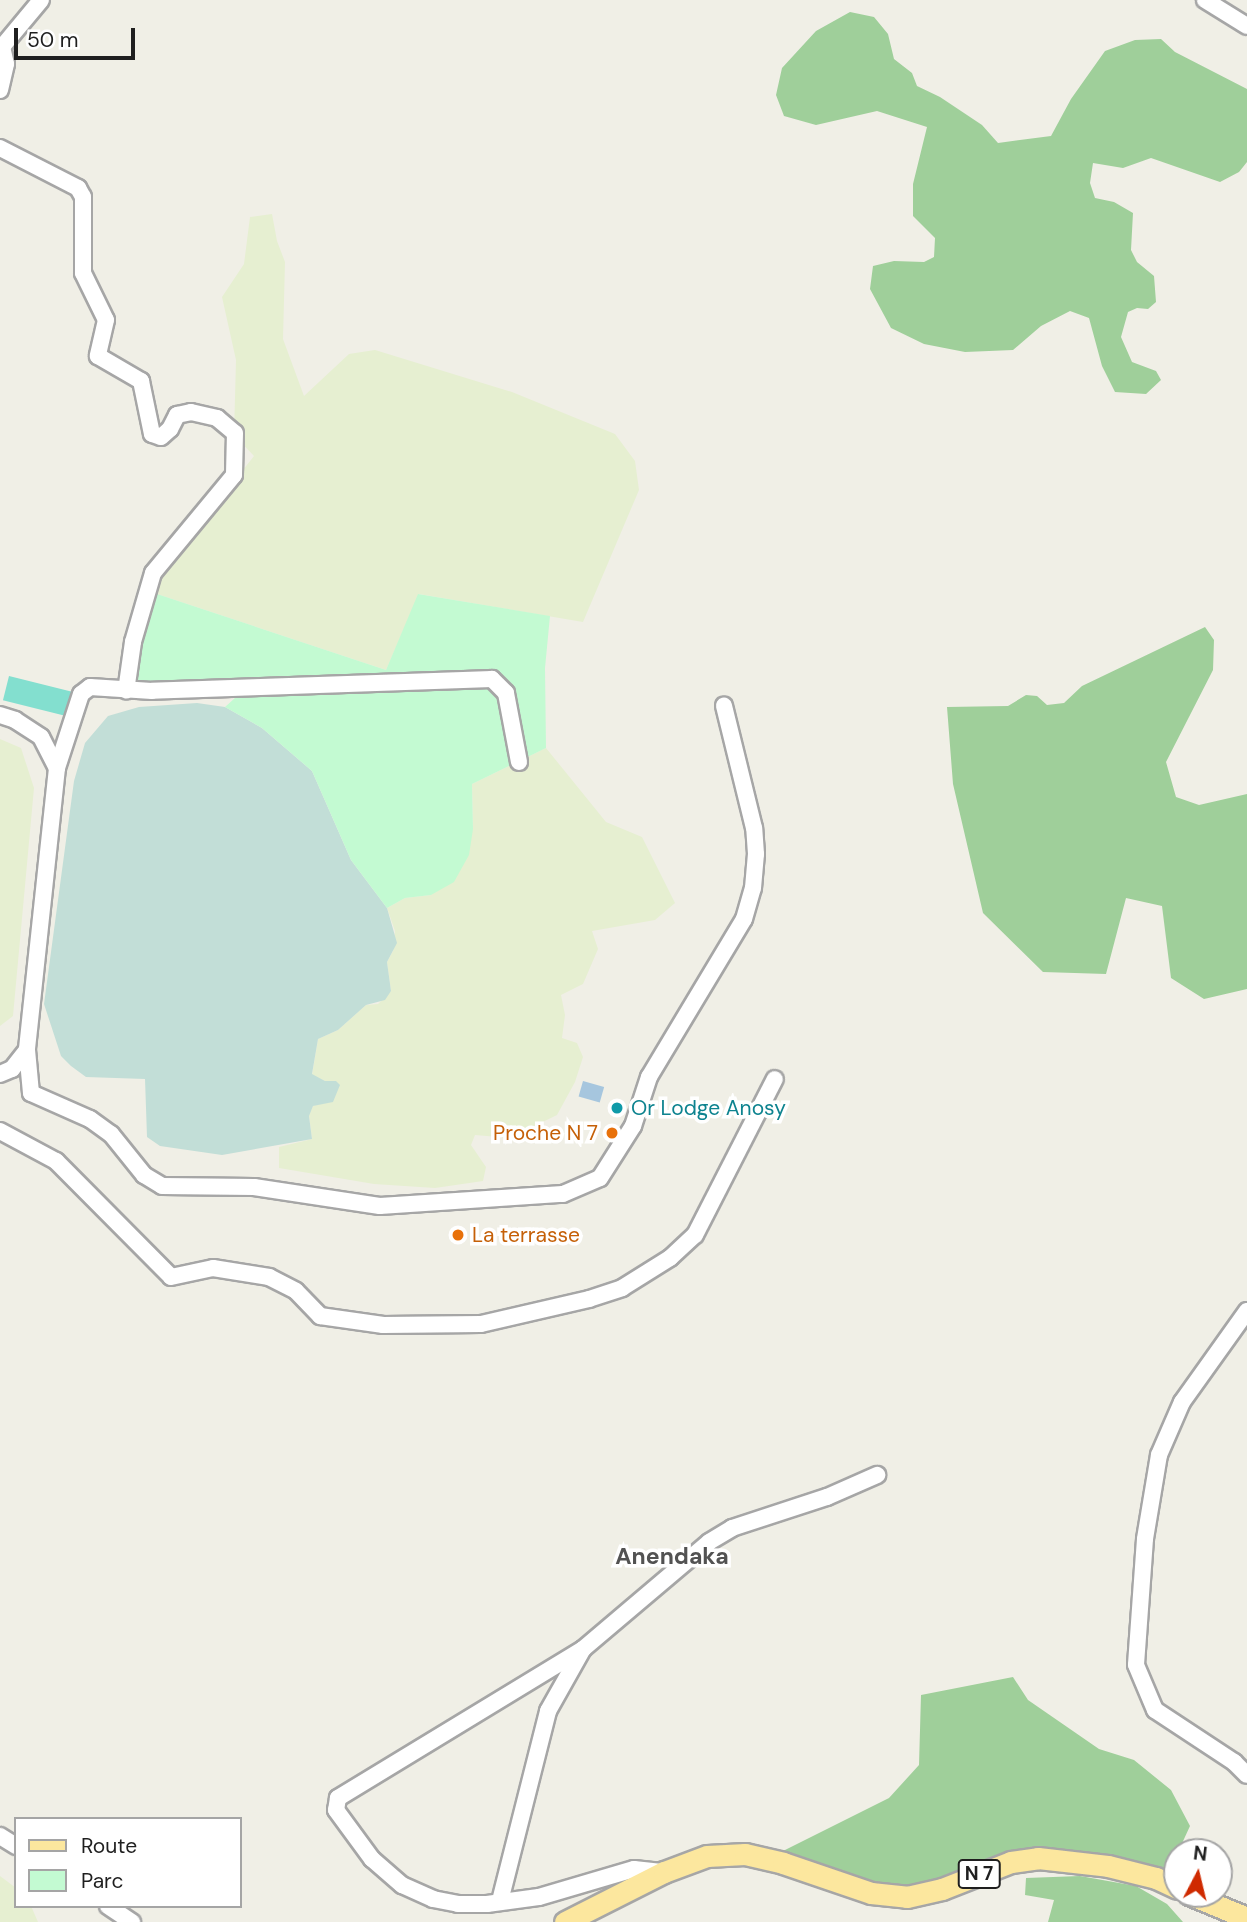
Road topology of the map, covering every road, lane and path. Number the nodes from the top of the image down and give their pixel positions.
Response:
1 (41, 0) edge
2 (1205, 0) edge
3 (1247, 26) edge
4 (0, 90) edge
5 (0, 148) edge
6 (126, 691) junction
7 (724, 706) dead end
8 (0, 715) edge
9 (519, 762) dead end
10 (58, 768) junction
11 (27, 1050) junction
12 (0, 1074) edge
13 (775, 1079) dead end
14 (0, 1131) edge
15 (1247, 1311) edge
16 (877, 1475) dead end
17 (583, 1649) junction
18 (1247, 1775) edge
19 (664, 1872) junction
20 (1163, 1881) edge
21 (500, 1901) junction
22 (111, 1908) edge
23 (1223, 1908) edge
24 (1247, 1918) edge
25 (132, 1922) edge
26 (565, 1922) edge

1 - 4 street
2 - 3 street
5 - 6 street
6 - 9 street
6 - 10 street
7 - 11 street
8 - 10 street
10 - 11 street
11 - 12 street
13 - 14 street
15 - 18 street
16 - 17 street
17 - 21 street
17 - 21 street
19 - 20 main road, N 7
19 - 21 street
19 - 26 main road, N 7
22 - 25 street
23 - 24 main road

